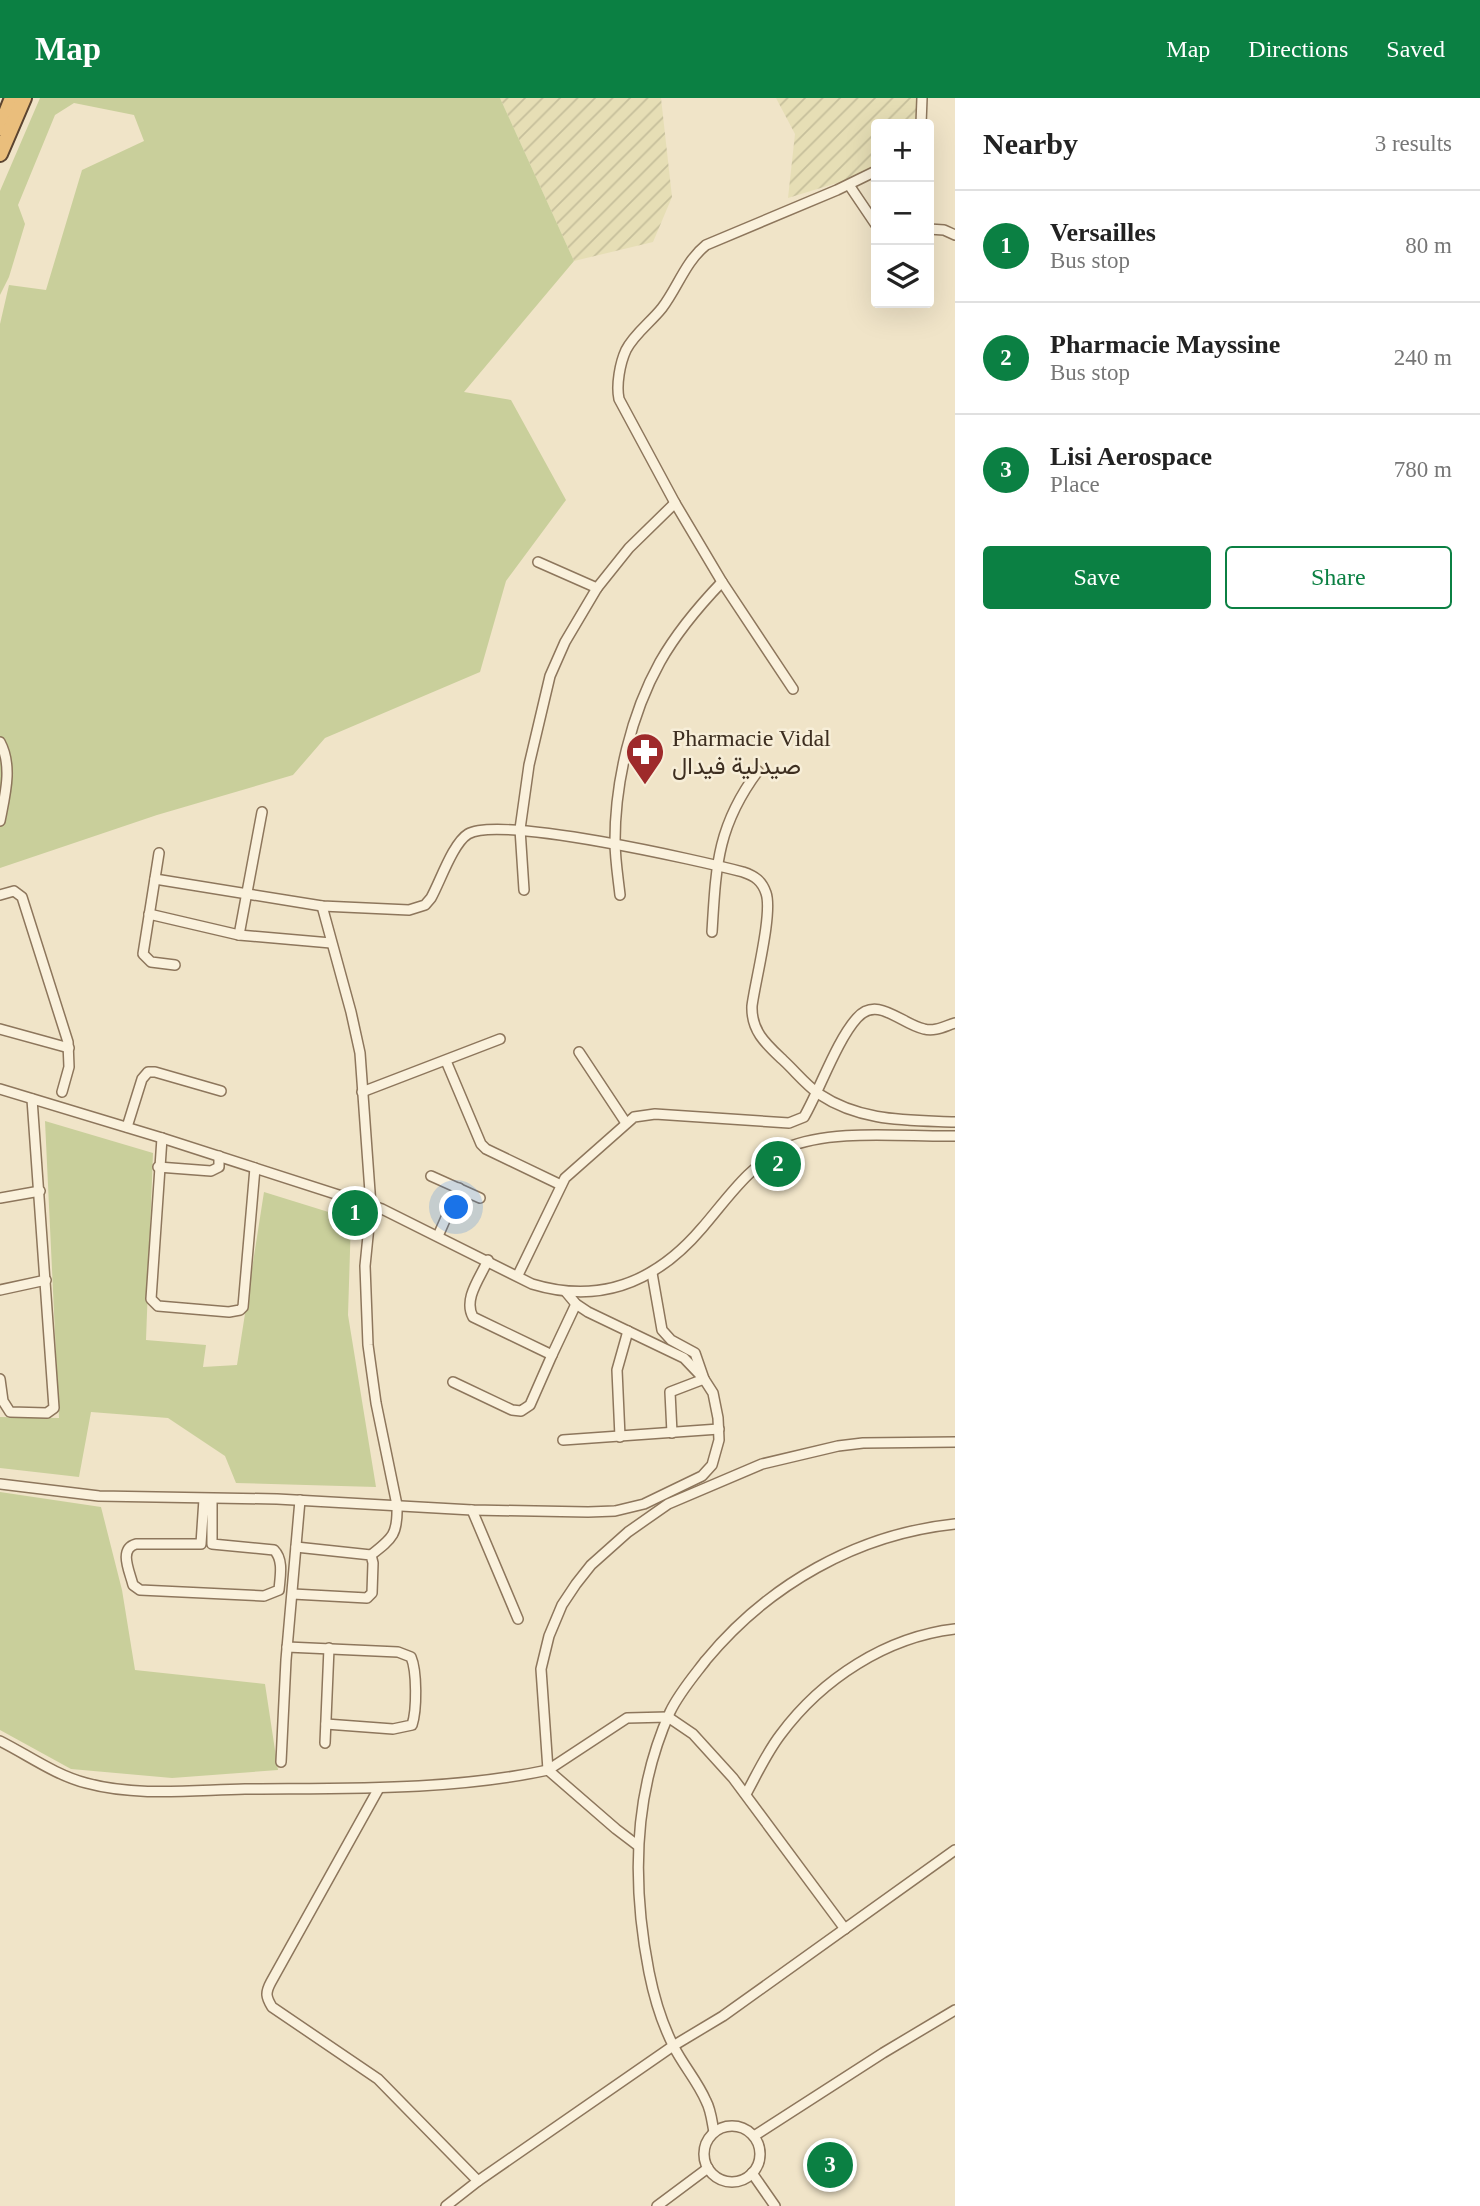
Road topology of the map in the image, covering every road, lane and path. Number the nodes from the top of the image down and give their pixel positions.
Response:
1 (12, 98) edge
2 (23, 98) edge
3 (922, 98) edge
4 (921, 119) edge
5 (0, 128) edge
6 (0, 154) edge
7 (871, 174) edge
8 (849, 185) junction
9 (871, 218) edge
10 (934, 229) edge
11 (955, 235) edge
12 (675, 503) junction
13 (538, 562) dead end
14 (722, 582) junction
15 (597, 588) junction
16 (793, 690) dead end
17 (0, 742) edge
18 (758, 771) dead end
19 (262, 812) dead end
20 (0, 821) edge
21 (520, 829) junction
22 (615, 844) junction
23 (159, 853) dead end
24 (716, 865) junction
25 (155, 879) junction
26 (524, 890) dead end
27 (246, 894) junction
28 (0, 895) edge
29 (620, 895) dead end
30 (321, 906) junction
31 (149, 914) junction
32 (712, 932) dead end
33 (239, 934) junction
34 (331, 943) junction
35 (175, 965) dead end
36 (955, 1023) edge
37 (0, 1029) edge
38 (500, 1038) dead end
39 (69, 1048) junction
40 (579, 1052) dead end
41 (446, 1061) junction
42 (0, 1089) edge
43 (221, 1091) dead end
44 (362, 1092) junction
45 (62, 1093) dead end
46 (818, 1093) junction
47 (32, 1099) junction
48 (955, 1122) edge
49 (626, 1123) junction
50 (127, 1127) junction
51 (955, 1136) edge
52 (162, 1138) junction
53 (219, 1156) junction
54 (158, 1167) junction
55 (255, 1168) junction
56 (431, 1175) dead end
57 (561, 1185) junction
58 (459, 1188) junction
59 (40, 1191) junction
60 (0, 1198) edge
61 (480, 1198) dead end
62 (371, 1206) junction
63 (438, 1236) junction
64 (488, 1261) junction
65 (652, 1273) junction
66 (517, 1275) junction
67 (46, 1280) junction
68 (0, 1290) edge
69 (566, 1292) junction
70 (576, 1304) junction
71 (628, 1331) junction
72 (552, 1355) junction
73 (0, 1379) edge
74 (704, 1379) junction
75 (453, 1382) dead end
76 (719, 1429) junction
77 (672, 1433) junction
78 (620, 1437) junction
79 (563, 1440) dead end
80 (955, 1442) edge
81 (0, 1484) edge
82 (208, 1499) junction
83 (300, 1500) junction
84 (397, 1505) junction
85 (472, 1510) junction
86 (955, 1524) edge
87 (296, 1547) junction
88 (370, 1555) junction
89 (293, 1594) junction
90 (518, 1619) dead end
91 (955, 1629) edge
92 (287, 1647) junction
93 (329, 1648) junction
94 (668, 1717) junction
95 (326, 1724) junction
96 (0, 1741) edge
97 (325, 1742) dead end
98 (281, 1762) dead end
99 (548, 1770) junction
100 (379, 1788) junction
101 (746, 1794) junction
102 (638, 1845) junction
103 (954, 1854) edge
104 (845, 1929) junction
105 (955, 2010) edge
106 (673, 2046) junction
107 (714, 2132) junction
108 (754, 2136) junction
109 (708, 2168) junction
110 (752, 2173) junction
111 (478, 2181) junction
112 (446, 2206) edge
113 (657, 2206) edge
114 (775, 2206) edge

1 - 5 highway
2 - 6 highway
3 - 4 street
7 - 8 street
8 - 9 street
8 - 12 street
10 - 11 street
12 - 14 street
12 - 15 street
13 - 15 street
14 - 16 street
14 - 22 street
15 - 21 street
17 - 20 street
18 - 24 street
19 - 27 street
21 - 22 street
21 - 26 street
21 - 30 street
22 - 24 street
22 - 29 street
23 - 25 street
24 - 32 street
24 - 46 street
25 - 27 street
25 - 31 street
27 - 30 street
27 - 33 street
28 - 39 street
30 - 34 street
31 - 33 street
31 - 35 street
33 - 34 street
34 - 44 street
36 - 46 street
37 - 39 street
38 - 41 street
39 - 45 street
40 - 49 street
41 - 44 street
41 - 57 street
42 - 47 street
43 - 50 street
44 - 62 street
46 - 48 street
46 - 49 street
47 - 50 street
47 - 59 street
49 - 57 street
50 - 52 street
51 - 65 street
52 - 53 street
52 - 54 street
53 - 54 street
53 - 55 street
54 - 55 street
55 - 62 street
56 - 58 street
57 - 66 street
58 - 61 street
58 - 63 street
59 - 60 street
59 - 67 street
62 - 63 street
62 - 84 street
63 - 64 street
64 - 66 street
64 - 72 street
65 - 69 street
65 - 74 street
66 - 69 street
67 - 68 street
67 - 73 street
69 - 70 street
70 - 71 street
70 - 72 street
71 - 74 street
71 - 78 street
72 - 75 street
74 - 76 street
74 - 77 street
76 - 77 street
76 - 85 street
77 - 78 street
78 - 79 street
80 - 99 street
81 - 82 street
82 - 82 street
82 - 83 street
83 - 84 street
83 - 87 street
84 - 85 street
84 - 88 street
85 - 90 street
86 - 94 street
87 - 88 street
87 - 89 street
88 - 89 street
89 - 92 street
91 - 101 street
92 - 93 street
92 - 98 street
93 - 95 street
93 - 95 street
94 - 99 street
94 - 101 street
94 - 102 street
95 - 97 street
96 - 100 street
99 - 100 street
99 - 102 street
100 - 111 street
101 - 104 street
102 - 106 street
103 - 104 street
104 - 106 street
105 - 108 street
106 - 107 street
106 - 111 street
107 - 108 street
107 - 109 street
108 - 110 street
109 - 110 street
109 - 113 street
110 - 114 street
111 - 112 street

